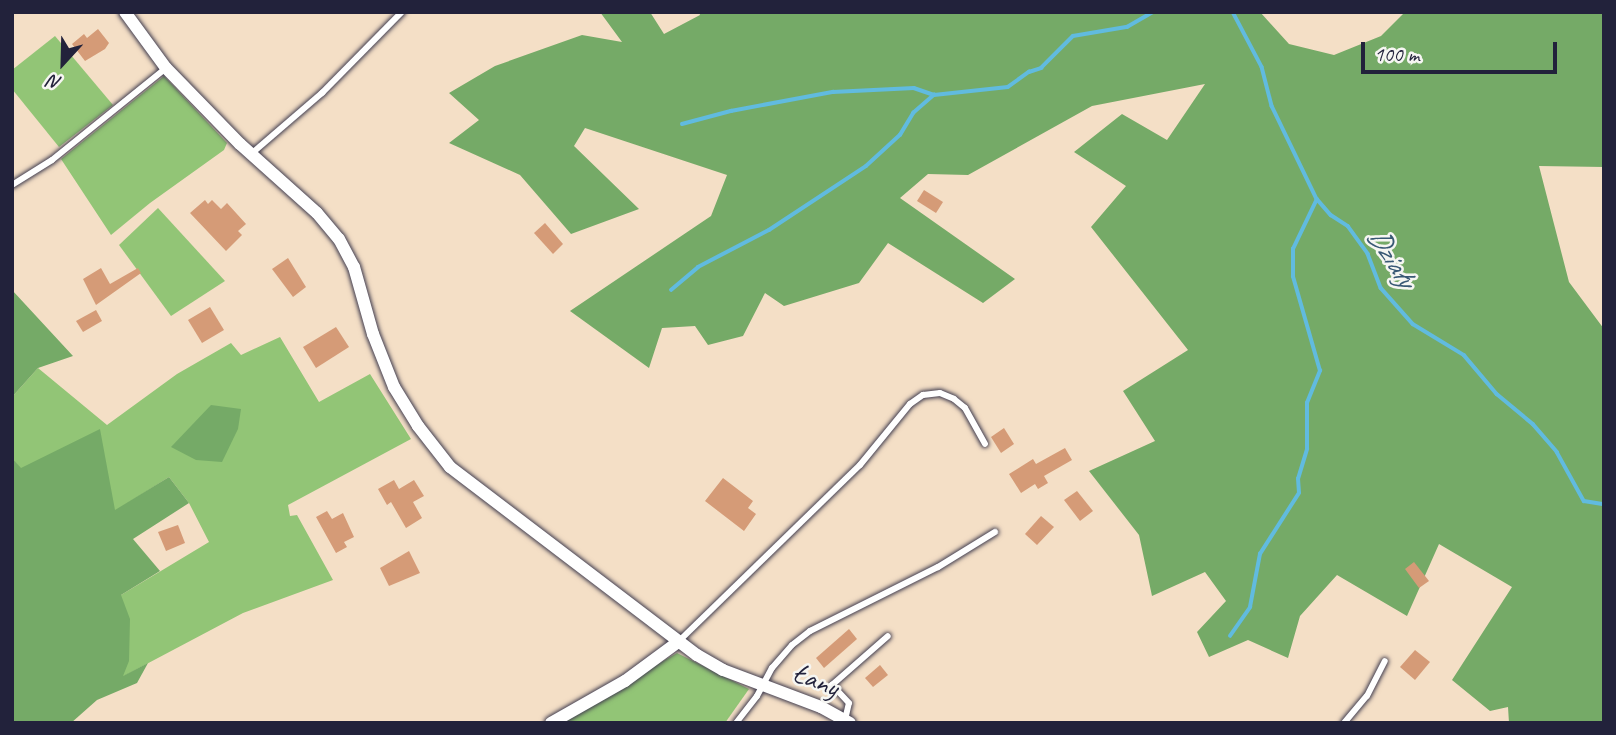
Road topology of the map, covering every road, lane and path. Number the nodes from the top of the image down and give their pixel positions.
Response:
1 (125, 12) edge
2 (402, 12) edge
3 (166, 68) junction
4 (251, 154) junction
5 (12, 185) edge
6 (985, 444) dead end
7 (995, 532) dead end
8 (888, 636) dead end
9 (678, 642) junction
10 (1385, 661) dead end
11 (763, 685) junction
12 (847, 721) edge
13 (551, 723) edge
14 (736, 723) edge
15 (1344, 723) edge

1 - 3 street, Łany
2 - 4 lane
3 - 4 street, Łany
3 - 5 lane
4 - 9 street, Łany
6 - 9 lane
7 - 11 lane
8 - 12 lane
9 - 11 street, Łany
9 - 13 street
10 - 15 lane
11 - 12 street, Łany
11 - 14 lane

